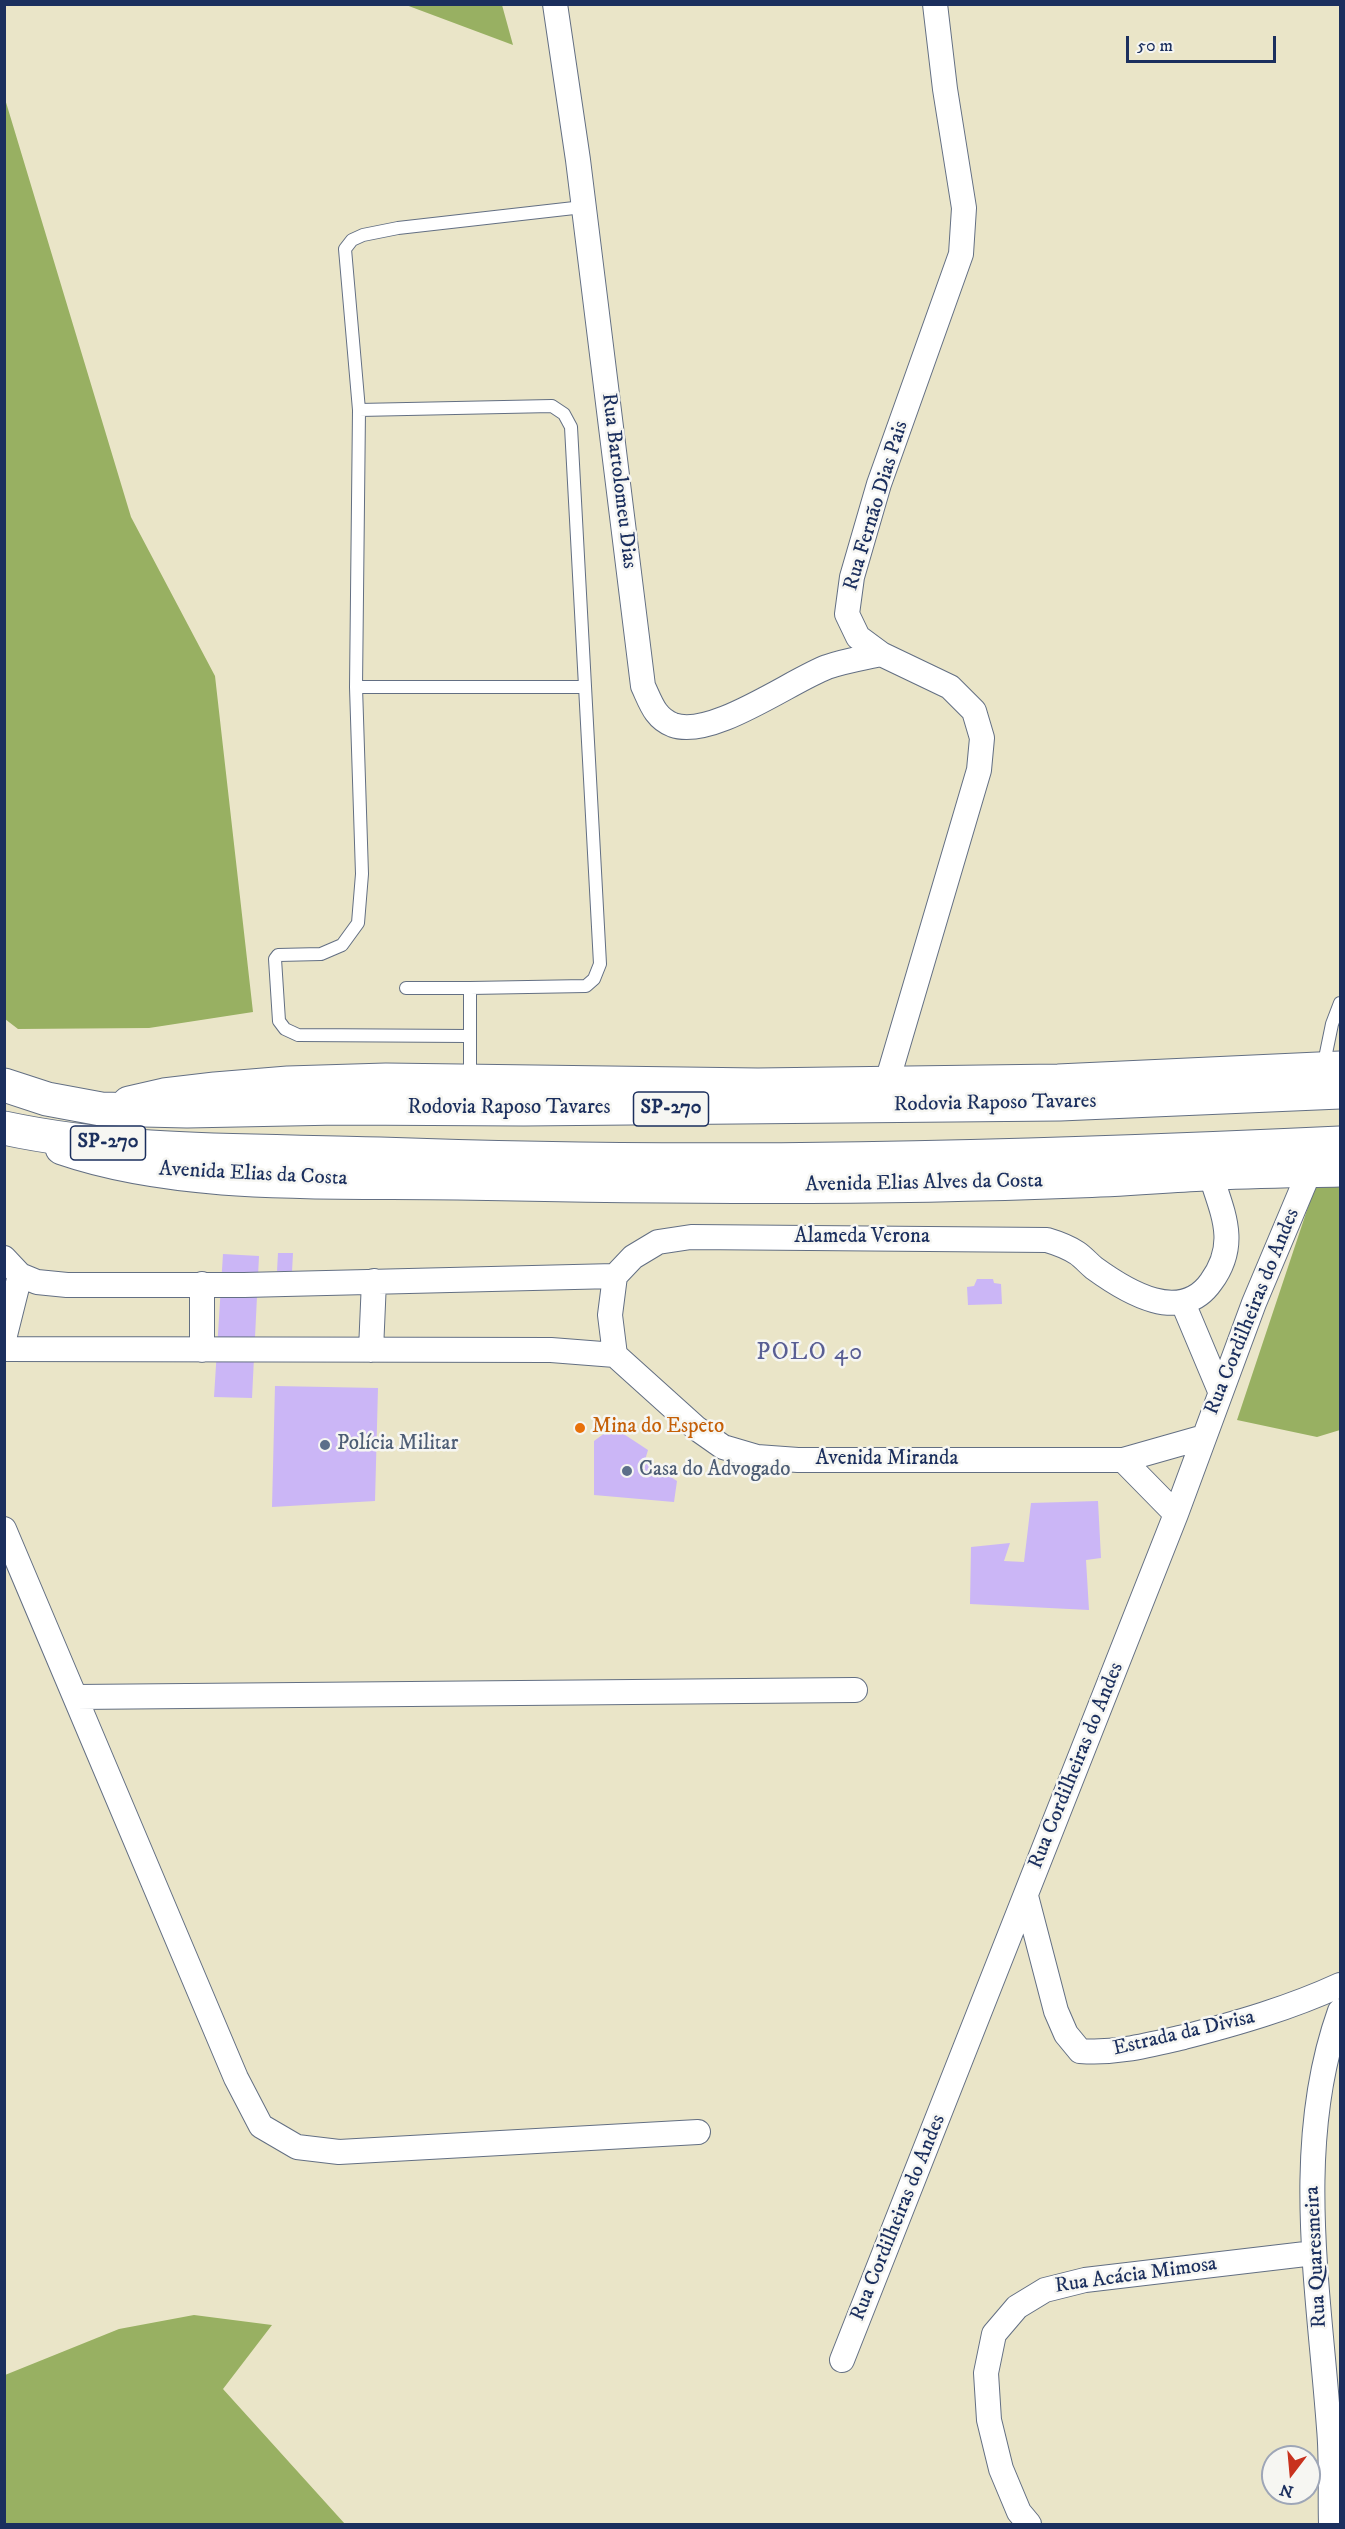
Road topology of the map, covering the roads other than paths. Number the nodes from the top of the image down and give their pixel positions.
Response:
1 (555, 4) edge
2 (934, 4) edge
3 (583, 207) junction
4 (359, 410) junction
5 (880, 654) junction
6 (356, 687) junction
7 (585, 687) junction
8 (406, 988) dead end
9 (470, 988) junction
10 (1341, 1003) edge
11 (468, 1036) junction
12 (1335, 1076) edge
13 (470, 1082) junction
14 (887, 1082) junction
15 (4, 1085) edge
16 (101, 1109) junction
17 (5, 1128) edge
18 (1341, 1143) edge
19 (1325, 1170) edge
20 (1210, 1173) junction
21 (507, 1184) joint
22 (12, 1266) edge
23 (615, 1276) junction
24 (374, 1281) junction
25 (202, 1284) junction
26 (1183, 1303) junction
27 (4, 1339) edge
28 (4, 1349) edge
29 (202, 1350) junction
30 (371, 1350) junction
31 (615, 1355) junction
32 (1220, 1391) junction
33 (1204, 1437) junction
34 (1123, 1460) junction
35 (1176, 1514) junction
36 (4, 1529) edge
37 (855, 1690) dead end
38 (76, 1697) junction
39 (1026, 1896) junction
40 (1341, 1984) edge
41 (1338, 2019) edge
42 (698, 2132) dead end
43 (1314, 2253) junction
44 (842, 2360) dead end
45 (1335, 2425) edge
46 (1334, 2515) edge
47 (1029, 2524) edge

1 - 3 street, Rua Bartolomeu Dias
2 - 5 street, Rua Fernão Dias Pais
3 - 4 lane
3 - 5 street, Rua Bartolomeu Dias
4 - 6 lane
4 - 7 lane
5 - 14 street, Rua Fernão Dias Pais
6 - 7 lane
6 - 11 lane
7 - 9 lane
8 - 9 lane
9 - 11 lane
10 - 12 lane
11 - 13 lane
12 - 14 main road
12 - 16 main road, Rodovia Raposo Tavares / SP-270
13 - 14 main road
13 - 16 main road
15 - 16 main road, Rodovia Raposo Tavares / SP-270
17 - 18 main road, SP-270
17 - 21 main road, Avenida Elias da Costa
19 - 20 main road, Avenida Elias Alves da Costa
19 - 32 street, Rua Cordilheiras do Andes
20 - 21 main road, Avenida Elias Alves da Costa
20 - 26 street
22 - 25 street
22 - 27 street
23 - 24 street
23 - 26 street, Alameda Verona
23 - 31 street
24 - 25 street
24 - 30 street
25 - 29 street
26 - 32 street
28 - 29 street
29 - 30 street
30 - 31 street
31 - 34 street, Avenida Miranda
32 - 33 street, Rua Cordilheiras do Andes
33 - 34 street, Avenida Miranda
33 - 35 street, Rua Cordilheiras do Andes
34 - 35 street
35 - 39 street, Rua Cordilheiras do Andes
36 - 38 street
37 - 38 street
38 - 42 street
39 - 40 street, Estrada da Divisa
39 - 44 street, Rua Cordilheiras do Andes
41 - 43 street, Rua Quaresmeira
43 - 45 street, Rua Quaresmeira
43 - 47 street, Rua Acácia Mimosa
45 - 46 street, Rua Quaresmeira

